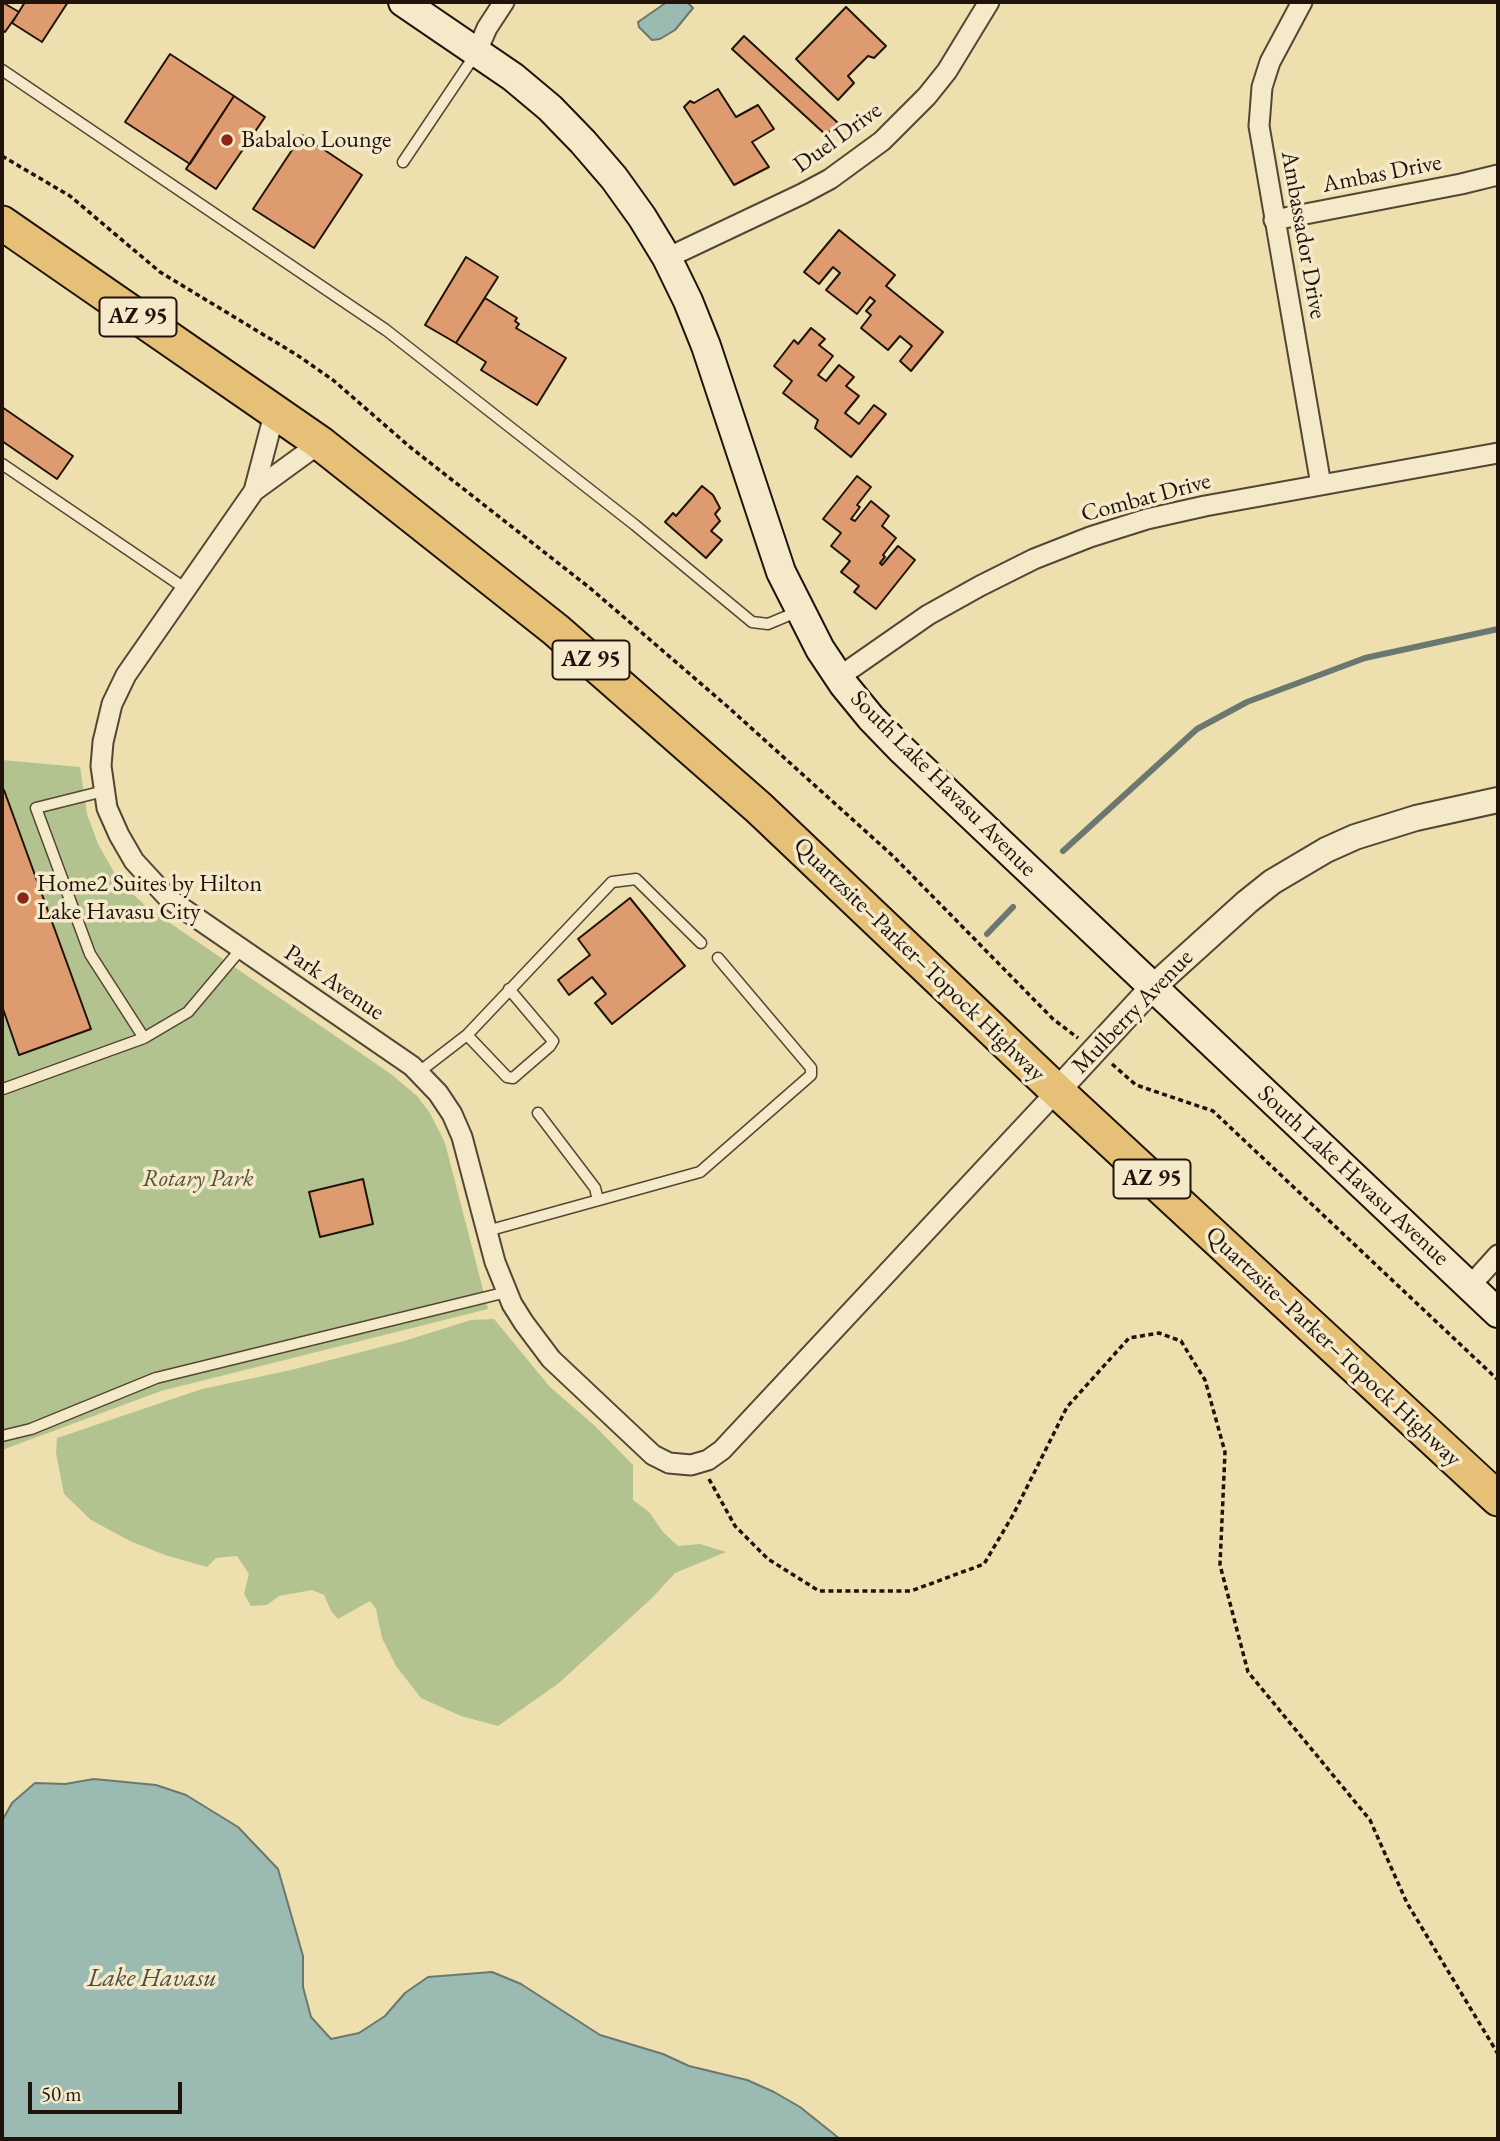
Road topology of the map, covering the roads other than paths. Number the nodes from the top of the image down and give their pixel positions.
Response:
1 (403, 2) edge
2 (504, 2) edge
3 (989, 2) edge
4 (1303, 2) edge
5 (477, 51) junction
6 (2, 70) edge
7 (403, 162) dead end
8 (1498, 175) edge
9 (1275, 220) junction
10 (2, 223) edge
11 (667, 258) junction
12 (275, 411) junction
13 (320, 443) junction
14 (1498, 453) edge
15 (2, 464) edge
16 (1321, 485) junction
17 (254, 491) junction
18 (186, 589) junction
19 (799, 611) junction
20 (839, 677) junction
21 (104, 791) junction
22 (1498, 800) edge
23 (701, 943) dead end
24 (241, 949) junction
25 (718, 958) dead end
26 (1153, 987) junction
27 (509, 989) junction
28 (467, 1035) junction
29 (144, 1038) junction
30 (419, 1072) junction
31 (3, 1089) edge
32 (1057, 1091) junction
33 (538, 1113) dead end
34 (598, 1200) junction
35 (487, 1231) junction
36 (1498, 1255) edge
37 (1469, 1286) junction
38 (507, 1292) junction
39 (1498, 1313) edge
40 (2, 1436) edge
41 (699, 1463) joint
42 (1498, 1499) edge

1 - 5 main road, South Lake Havasu Avenue
2 - 5 street
3 - 11 street, Duel Drive
4 - 9 street, Ambassador Drive
5 - 7 lane
5 - 11 main road, South Lake Havasu Avenue
6 - 19 lane
8 - 9 street, Ambas Drive
9 - 16 street, Ambassador Drive
10 - 12 highway, AZ 95
11 - 19 main road, South Lake Havasu Avenue
12 - 13 highway, AZ 95
12 - 17 street, Park Avenue
13 - 17 street, Park Avenue
13 - 32 highway, Quartzsite–Parker–Topock Highway / AZ 95
14 - 16 street, Combat Drive
15 - 18 lane
16 - 20 street, Combat Drive
17 - 18 street, Park Avenue
18 - 21 street, Park Avenue
19 - 20 main road, South Lake Havasu Avenue
20 - 26 main road, South Lake Havasu Avenue
21 - 24 street, Park Avenue
21 - 29 lane
22 - 26 street, Mulberry Avenue
23 - 27 lane
24 - 29 lane
24 - 30 street, Park Avenue
25 - 34 lane
26 - 32 street, Mulberry Avenue
26 - 37 main road, South Lake Havasu Avenue
27 - 28 lane
27 - 28 lane
28 - 30 lane
29 - 31 lane
30 - 35 street, Park Avenue
32 - 41 street, Mulberry Avenue
32 - 42 highway, Quartzsite–Parker–Topock Highway / AZ 95
33 - 34 lane
34 - 35 lane
35 - 38 street, Park Avenue
36 - 37 street
37 - 39 main road, South Lake Havasu Avenue
38 - 40 lane
38 - 41 street, Park Avenue

